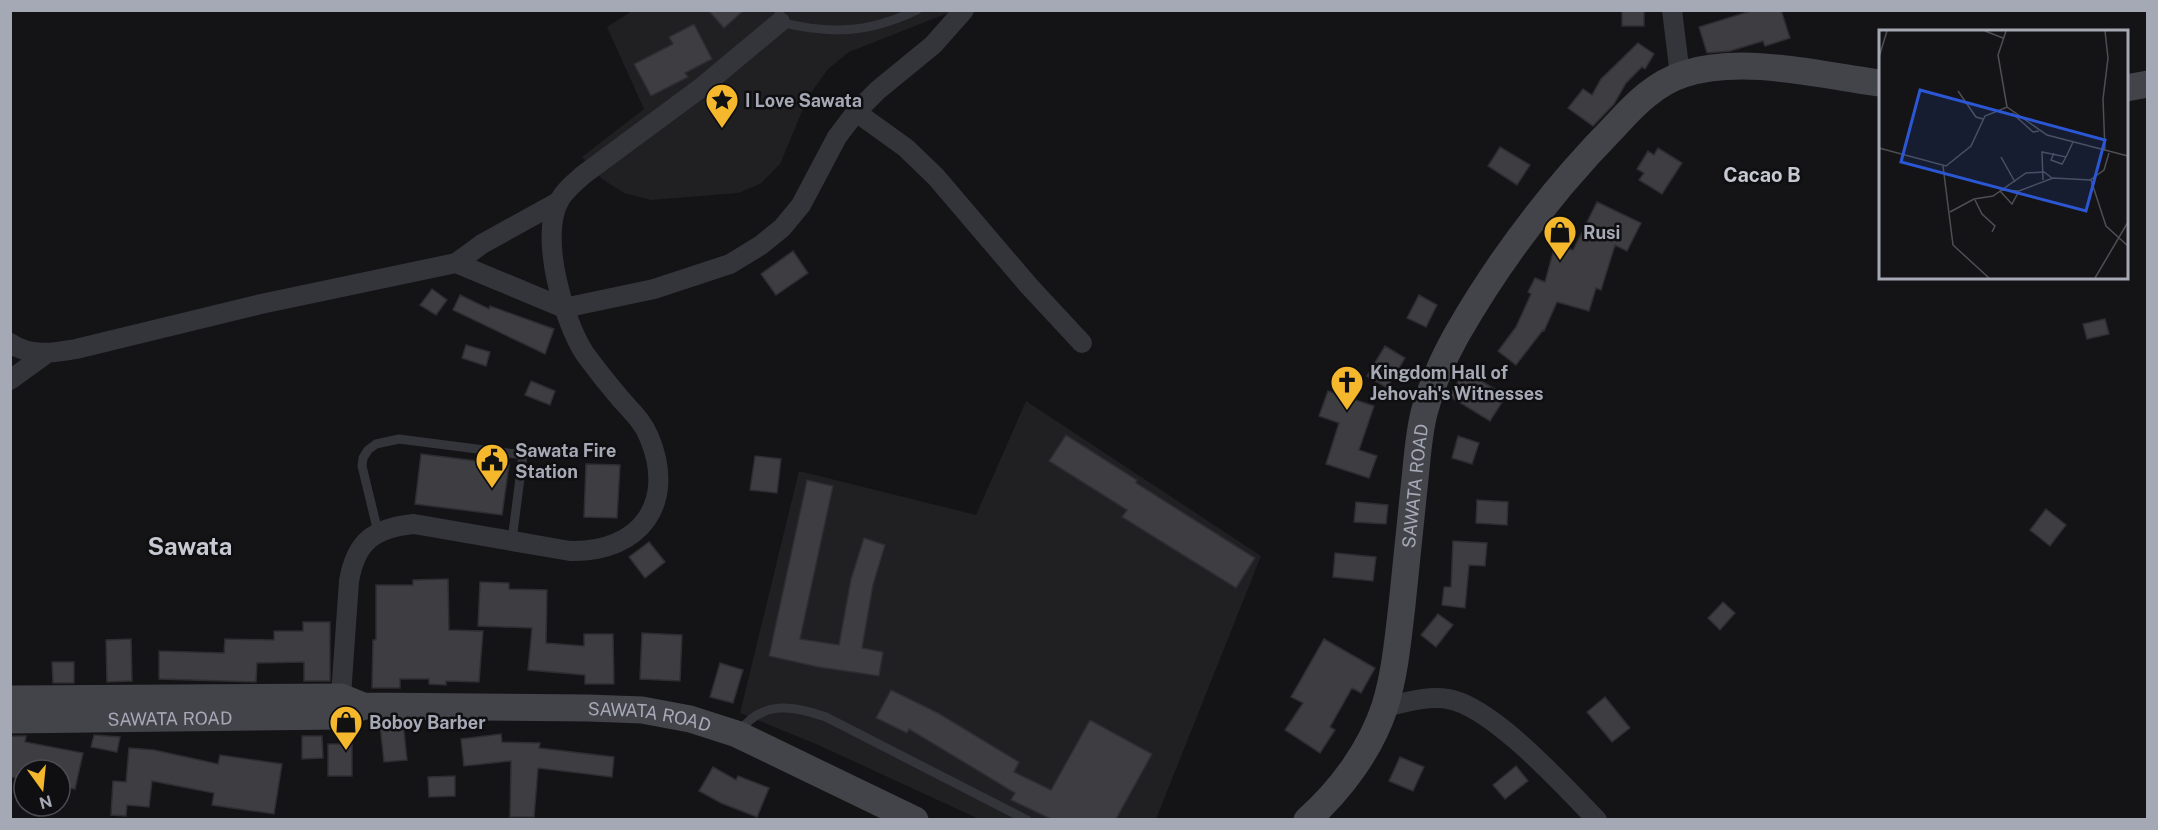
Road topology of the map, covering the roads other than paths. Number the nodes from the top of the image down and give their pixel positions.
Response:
1 (917, 10) edge
2 (964, 10) edge
3 (1672, 10) edge
4 (780, 16) edge
5 (1680, 75) junction
6 (1879, 83) edge
7 (2148, 84) edge
8 (2128, 88) edge
9 (856, 112) junction
10 (558, 202) junction
11 (456, 264) junction
12 (564, 308) junction
13 (10, 343) edge
14 (1082, 343) dead end
15 (46, 354) junction
16 (10, 380) edge
17 (378, 532) junction
18 (512, 540) junction
19 (10, 699) edge
20 (348, 706) junction
21 (1384, 707) junction
22 (10, 720) edge
23 (737, 734) junction
24 (915, 819) edge
25 (1027, 819) edge
26 (1307, 819) edge
27 (1597, 819) edge

1 - 4 lane
2 - 9 street
3 - 5 street
4 - 10 street
5 - 6 main road, SAWATA ROAD
5 - 21 main road, SAWATA ROAD
7 - 8 main road
9 - 12 street
9 - 14 street
10 - 11 street
10 - 12 street
11 - 12 street
11 - 15 street
12 - 18 street
13 - 15 street
15 - 16 street
17 - 18 street
17 - 18 lane
17 - 20 street
19 - 20 main road, SAWATA ROAD
20 - 22 main road, SAWATA ROAD
20 - 23 main road, SAWATA ROAD
21 - 26 main road, SAWATA ROAD
21 - 27 street
23 - 24 main road, SAWATA ROAD
23 - 25 lane

